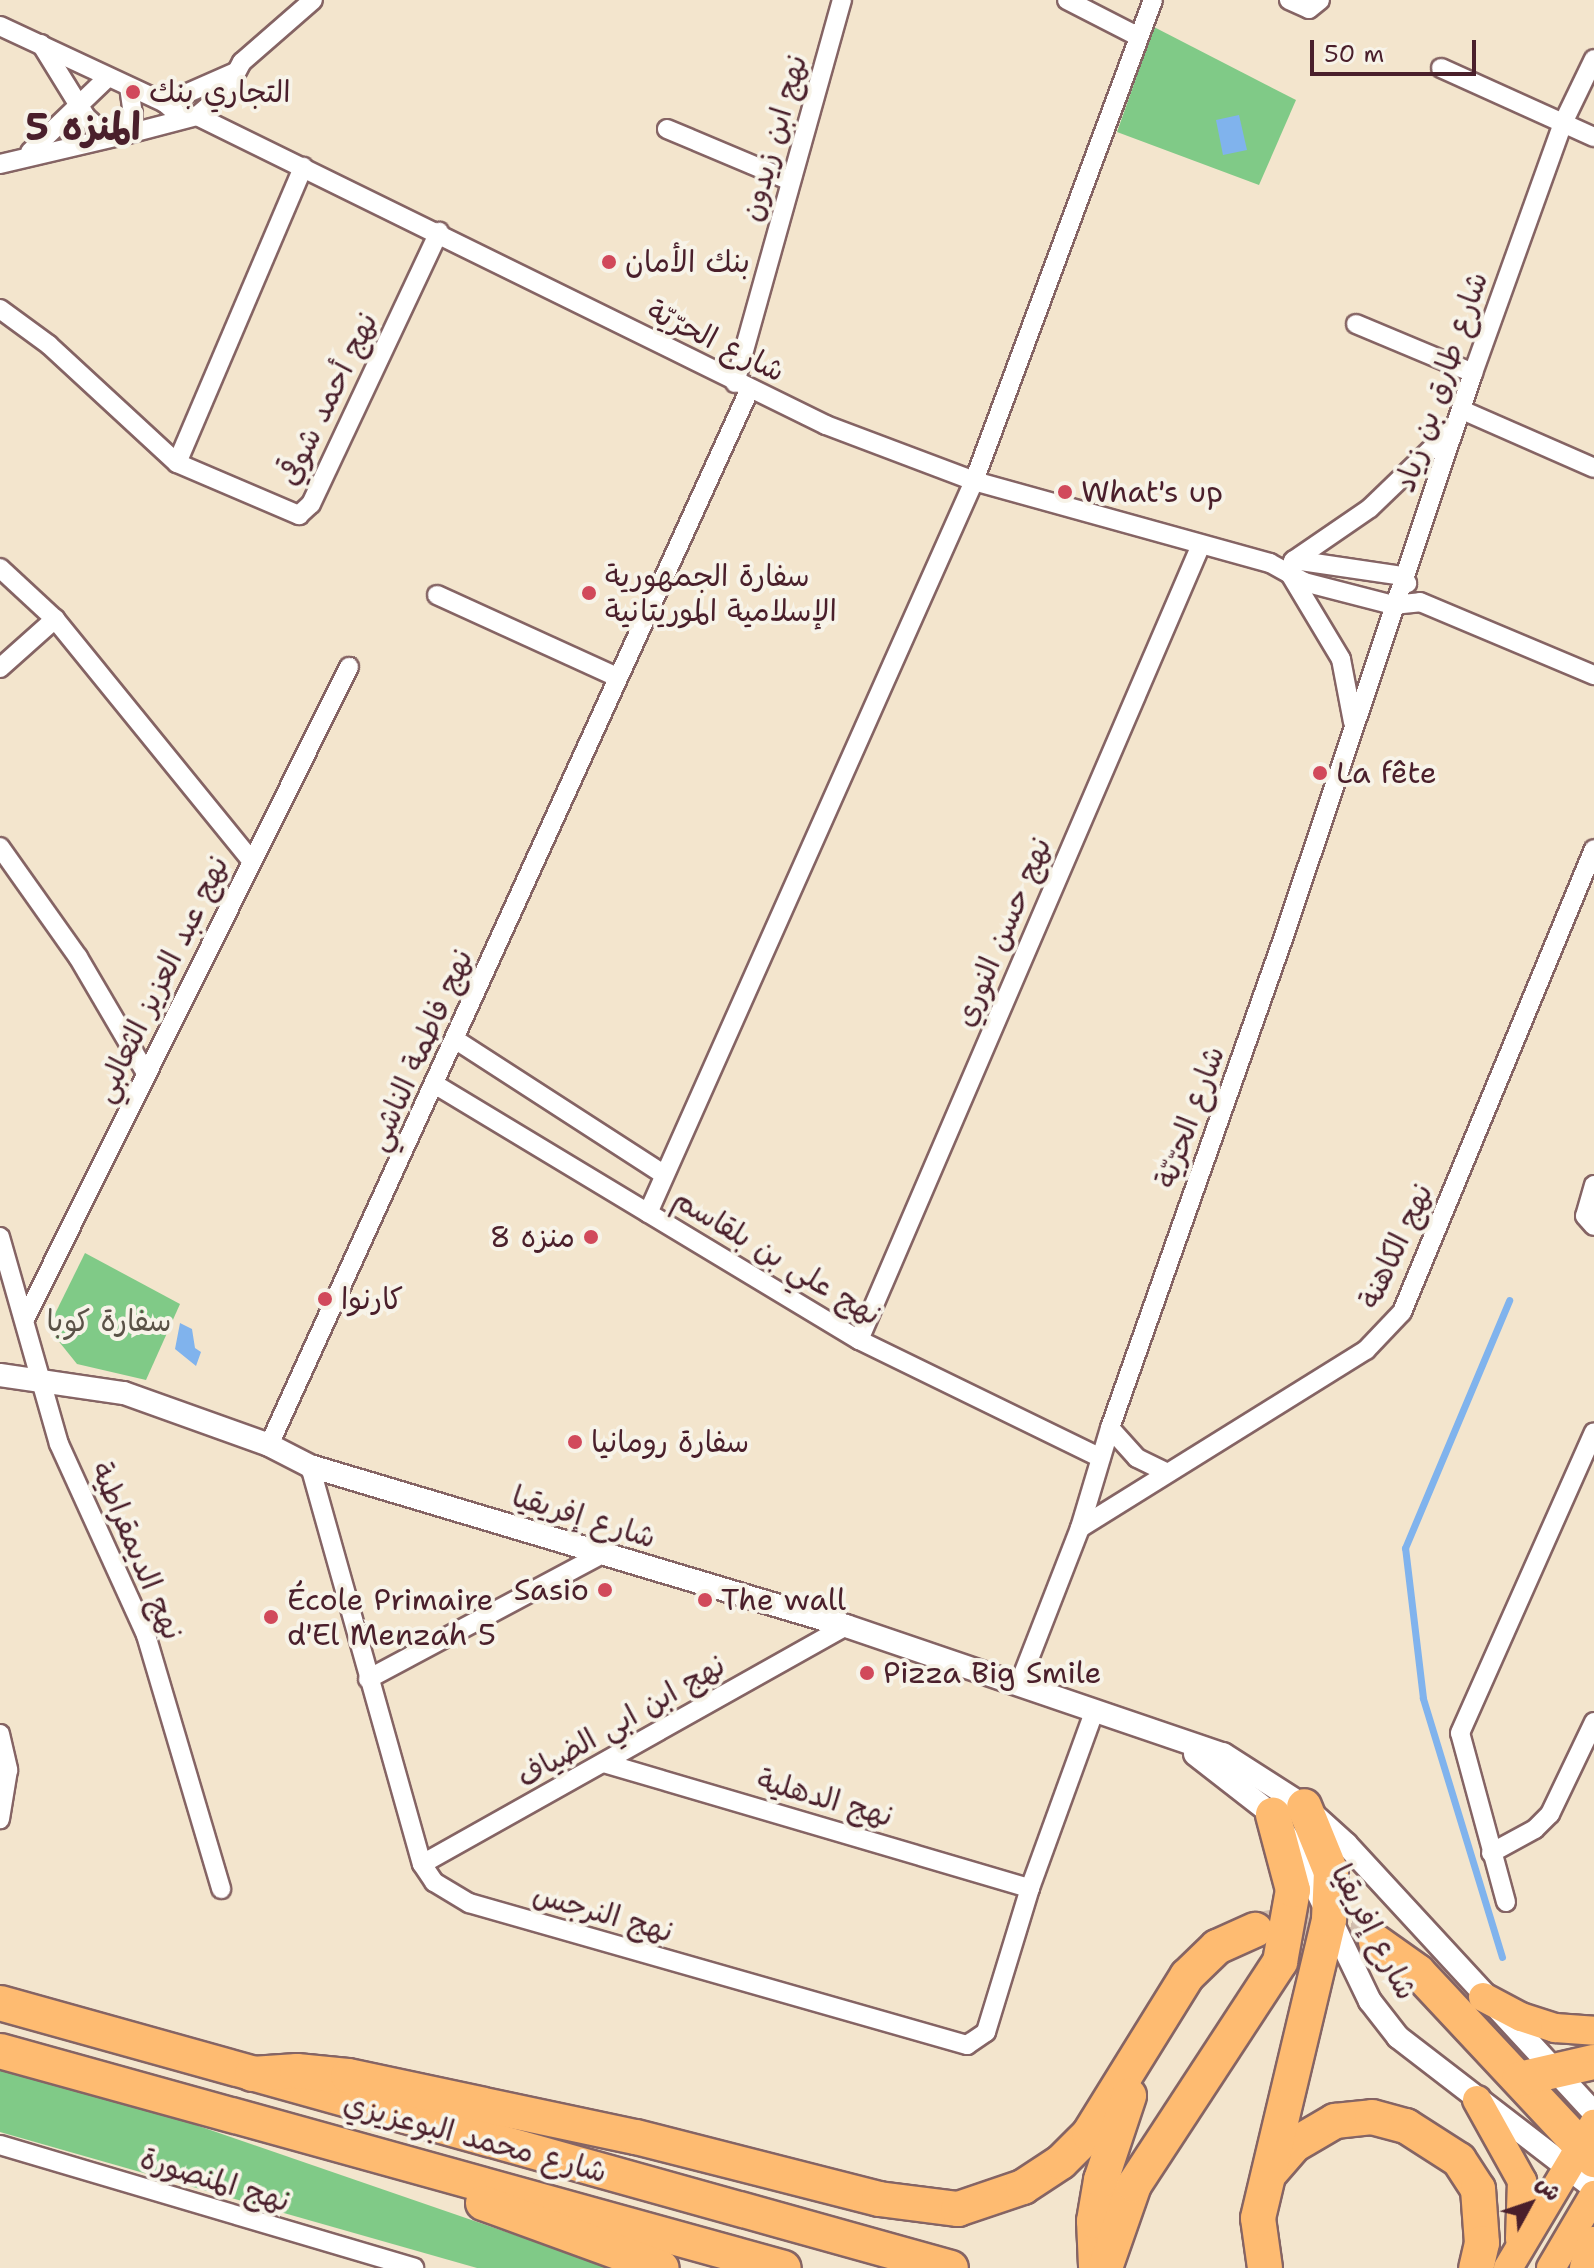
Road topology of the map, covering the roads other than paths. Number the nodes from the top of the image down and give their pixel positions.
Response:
1 (313, 0) edge
2 (842, 0) edge
3 (1067, 0) edge
4 (1153, 0) edge
5 (1289, 0) edge
6 (1320, 0) edge
7 (0, 26) edge
8 (1137, 36) junction
9 (41, 44) junction
10 (1594, 59) edge
11 (1441, 68) dead end
12 (233, 73) junction
13 (106, 79) junction
14 (129, 88) junction
15 (165, 103) junction
16 (80, 106) junction
17 (197, 116) junction
18 (1563, 123) junction
19 (667, 129) dead end
20 (124, 135) junction
21 (1594, 137) edge
22 (28, 153) junction
23 (0, 164) edge
24 (303, 167) junction
25 (791, 181) junction
26 (439, 232) junction
27 (0, 309) edge
28 (1356, 324) dead end
29 (1473, 373) junction
30 (742, 387) junction
31 (1459, 418) junction
32 (177, 463) junction
33 (1594, 468) edge
34 (974, 481) junction
35 (1200, 547) junction
36 (1292, 567) junction
37 (0, 568) edge
38 (1402, 576) junction
39 (437, 595) dead end
40 (1420, 602) junction
41 (1393, 605) junction
42 (55, 619) junction
43 (349, 667) dead end
44 (0, 668) edge
45 (1594, 675) edge
46 (615, 676) junction
47 (1354, 728) junction
48 (0, 847) edge
49 (1594, 849) edge
50 (250, 859) junction
51 (456, 1040) junction
52 (146, 1073) junction
53 (436, 1085) junction
54 (663, 1174) junction
55 (1594, 1185) edge
56 (648, 1213) junction
57 (1594, 1226) edge
58 (0, 1237) edge
59 (26, 1317) junction
60 (859, 1340) junction
61 (0, 1375) edge
62 (39, 1377) junction
63 (1110, 1428) junction
64 (1594, 1432) edge
65 (269, 1445) junction
66 (1101, 1458) junction
67 (310, 1466) junction
68 (1166, 1472) junction
69 (1080, 1528) junction
70 (602, 1554) junction
71 (846, 1626) junction
72 (368, 1679) junction
73 (1020, 1682) junction
74 (1095, 1709) junction
75 (1594, 1722) edge
76 (1150, 1725) junction
77 (0, 1734) edge
78 (604, 1763) junction
79 (1288, 1811) junction
80 (0, 1819) edge
81 (1491, 1853) junction
82 (422, 1864) junction
83 (1030, 1888) junction
84 (221, 1889) dead end
85 (1506, 1902) dead end
86 (1329, 1919) junction
87 (1255, 1930) tunnel mouth
88 (1376, 1942) tunnel mouth
89 (1483, 1997) junction
90 (0, 2003) edge
91 (1160, 2017) junction
92 (1594, 2031) edge
93 (0, 2051) edge
94 (1594, 2062) edge
95 (1556, 2072) junction
96 (252, 2074) junction
97 (1519, 2079) junction
98 (1477, 2100) junction
99 (1594, 2113) edge
100 (317, 2143) junction
101 (0, 2145) edge
102 (1583, 2150) edge
103 (1265, 2181) junction
104 (1594, 2188) edge
105 (1594, 2195) edge
106 (1594, 2244) edge
107 (1514, 2257) edge
108 (414, 2268) edge
109 (662, 2268) edge
110 (784, 2268) edge
111 (951, 2268) edge
112 (1096, 2268) edge
113 (1105, 2268) edge
114 (1265, 2268) edge
115 (1476, 2268) edge
116 (1551, 2268) edge
117 (1587, 2268) edge

1 - 12 street
2 - 25 street, نهج ابن زيدون
3 - 8 street
4 - 8 street
5 - 6 street
7 - 9 street
8 - 34 street
9 - 13 street
9 - 16 street
10 - 18 street, شارع طارق بن زياد
11 - 18 street
12 - 15 street
12 - 17 street
13 - 14 street
13 - 16 street
14 - 15 street, شارع الحرّيّة
14 - 20 street
15 - 17 street, شارع الحرّيّة
16 - 20 street
16 - 22 street
17 - 20 street
17 - 24 street, شارع الحرّيّة
18 - 21 street
18 - 29 street, شارع طارق بن زياد
19 - 25 street
20 - 22 street
22 - 23 street
24 - 26 street, شارع الحرّيّة
24 - 32 street
25 - 30 street, نهج ابن زيدون
26 - 30 street, شارع الحرّيّة
26 - 32 street, نهج أحمد شوقي
27 - 32 street, نهج أحمد شوقي
28 - 29 street
29 - 31 street, شارع طارق بن زياد
30 - 34 street, شارع الحرّيّة
30 - 46 street, نهج فاطمة الناشي
31 - 33 street
31 - 36 street, شارع الحرّيّة
31 - 38 street, شارع طارق بن زياد
34 - 35 street, شارع الحرّيّة
34 - 54 street
35 - 36 street, شارع الحرّيّة
35 - 60 street, نهج حسن النوري
36 - 38 street, شارع الحرّيّة
36 - 41 street, شارع الحرّيّة
36 - 47 street, شارع الحرّيّة
37 - 42 street
38 - 40 street
38 - 41 street, شارع طارق بن زياد
39 - 46 street
40 - 41 street, شارع الحرّيّة
40 - 45 street
41 - 47 street, شارع طارق بن زياد
42 - 44 street
42 - 50 street
43 - 50 street, نهج عبد العزيز الثعالبي
46 - 51 street, نهج فاطمة الناشي
47 - 63 street, شارع الحرّيّة
48 - 52 street
49 - 68 street, نهج الكاهنة
50 - 52 street, نهج عبد العزيز الثعالبي
51 - 53 street, نهج فاطمة الناشي
51 - 54 street, نهج علي بن بلقاسم
52 - 59 street, نهج عبد العزيز الثعالبي
53 - 56 street, نهج علي بن بلقاسم
53 - 65 street, نهج فاطمة الناشي
54 - 56 street
55 - 57 street
56 - 60 street, نهج علي بن بلقاسم
58 - 59 street, نهج الديمقراطية
59 - 62 street, نهج الديمقراطية
60 - 66 street, نهج علي بن بلقاسم
61 - 62 street, شارع إفريقيا
62 - 65 street, شارع إفريقيا
62 - 84 street, نهج الديمقراطية
63 - 66 street, شارع الحرّيّة
63 - 68 street
64 - 81 street
65 - 67 street, شارع إفريقيا
66 - 69 street, شارع الحرّيّة
67 - 70 street, شارع إفريقيا
67 - 72 street, نهج النرجس
68 - 69 street, نهج الكاهنة
69 - 73 street, شارع الحرّيّة
70 - 71 street, شارع إفريقيا
70 - 72 street
71 - 73 street, شارع إفريقيا
71 - 78 street, نهج ابن ابي الضياف
72 - 82 street, نهج النرجس
73 - 74 street, شارع إفريقيا
74 - 76 street, شارع إفريقيا
74 - 83 street
75 - 81 street
76 - 79 street, شارع إفريقيا
76 - 79 street, شارع إفريقيا
77 - 80 street
78 - 82 street, نهج ابن ابي الضياف
78 - 83 street, نهج الدهلية
79 - 86 highway
79 - 89 street, شارع إفريقيا
79 - 113 highway
81 - 85 street
82 - 83 street, نهج النرجس
86 - 98 street, شارع إفريقيا
86 - 103 highway
87 - 91 highway
88 - 97 highway
89 - 92 main road
89 - 95 street, شارع إفريقيا
90 - 96 highway, شارع محمد البوعزيزي
91 - 96 highway
91 - 112 highway
93 - 100 highway, شارع محمد البوعزيزي
94 - 95 highway
95 - 97 highway
95 - 99 street, شارع إفريقيا
96 - 111 highway, شارع محمد البوعزيزي
97 - 102 highway
98 - 102 street, شارع إفريقيا
98 - 107 main road
100 - 109 highway
100 - 110 highway, شارع محمد البوعزيزي
101 - 108 street, نهج المنصورة
102 - 104 street, شارع إفريقيا
102 - 107 main road
103 - 114 highway
103 - 115 highway
105 - 116 main road
106 - 117 highway

